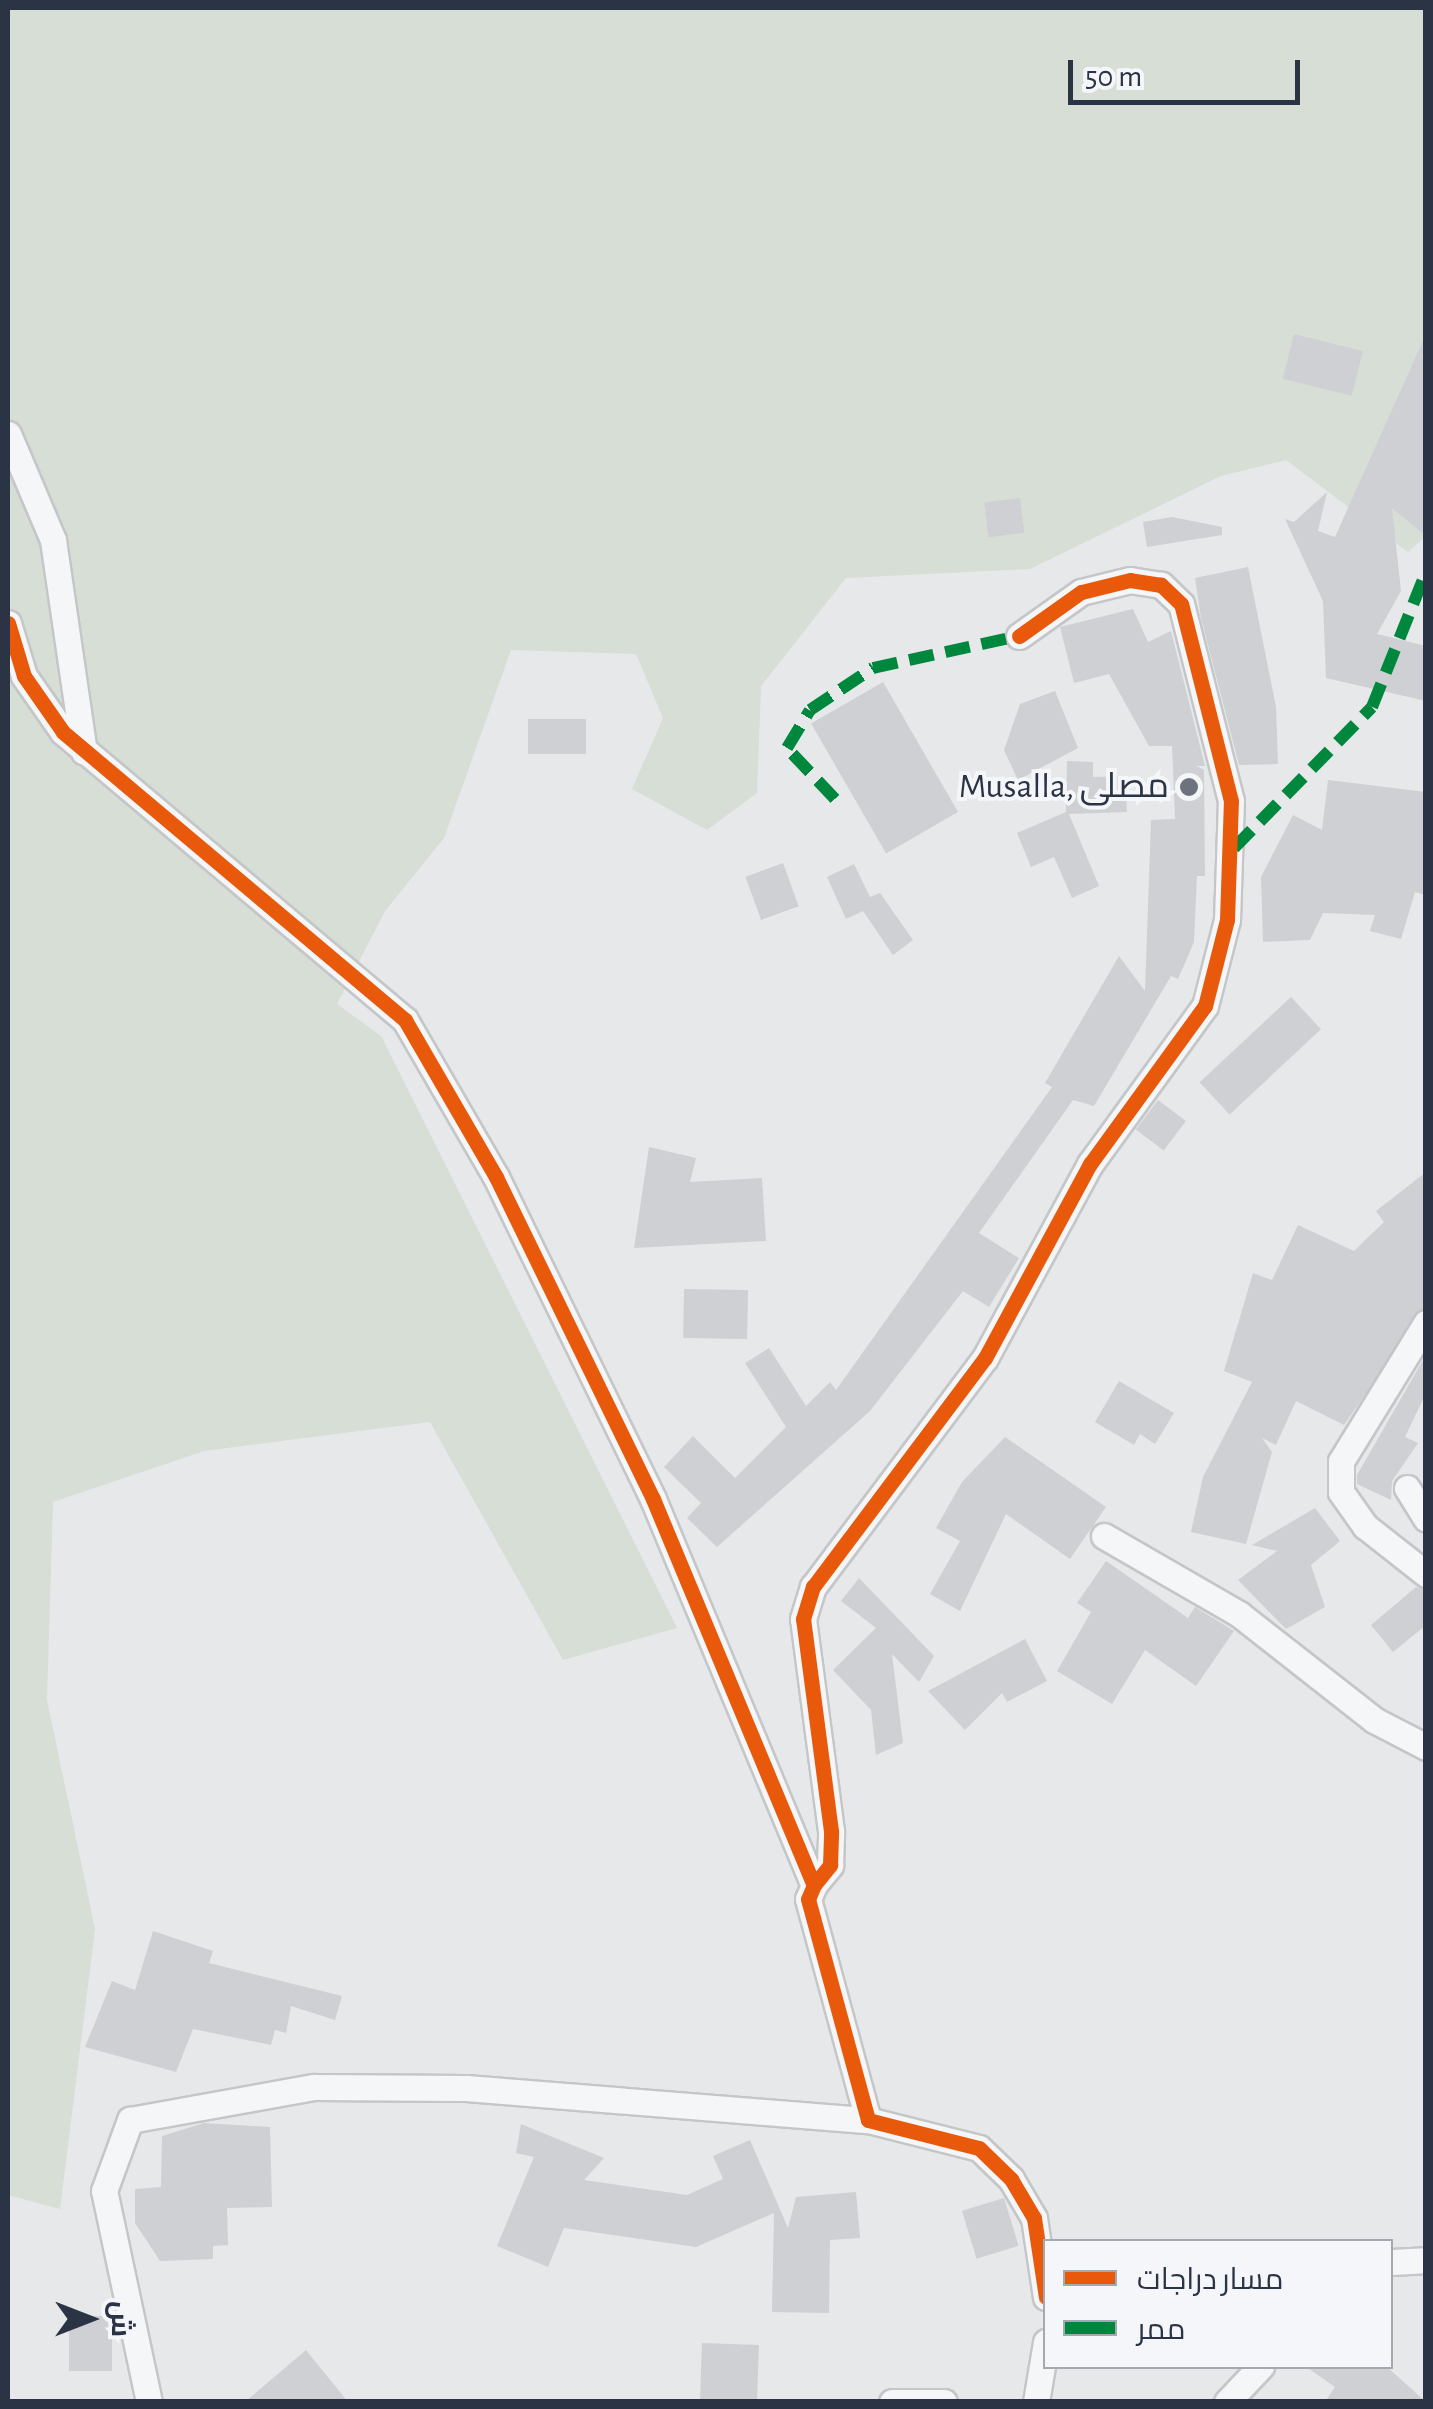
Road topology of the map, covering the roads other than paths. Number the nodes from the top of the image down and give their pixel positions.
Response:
1 (8, 434) edge
2 (8, 622) edge
3 (1019, 636) dead end
4 (84, 752) junction
5 (1426, 1324) edge
6 (1407, 1488) dead end
7 (1426, 1518) edge
8 (1104, 1536) dead end
9 (1426, 1574) edge
10 (1426, 1747) edge
11 (814, 1885) junction
12 (868, 2120) junction
13 (1426, 2260) edge
14 (1393, 2262) edge
15 (1043, 2277) edge
16 (1043, 2360) edge
17 (1258, 2369) edge
18 (149, 2402) edge
19 (892, 2402) edge
20 (944, 2402) edge
21 (1036, 2402) edge
22 (1226, 2402) edge

1 - 4 street
2 - 4 street
3 - 11 street
4 - 11 street
5 - 9 street
6 - 7 street
8 - 10 street
11 - 12 street
12 - 15 street
12 - 18 street
13 - 14 street
16 - 21 street
17 - 22 street
19 - 20 street

